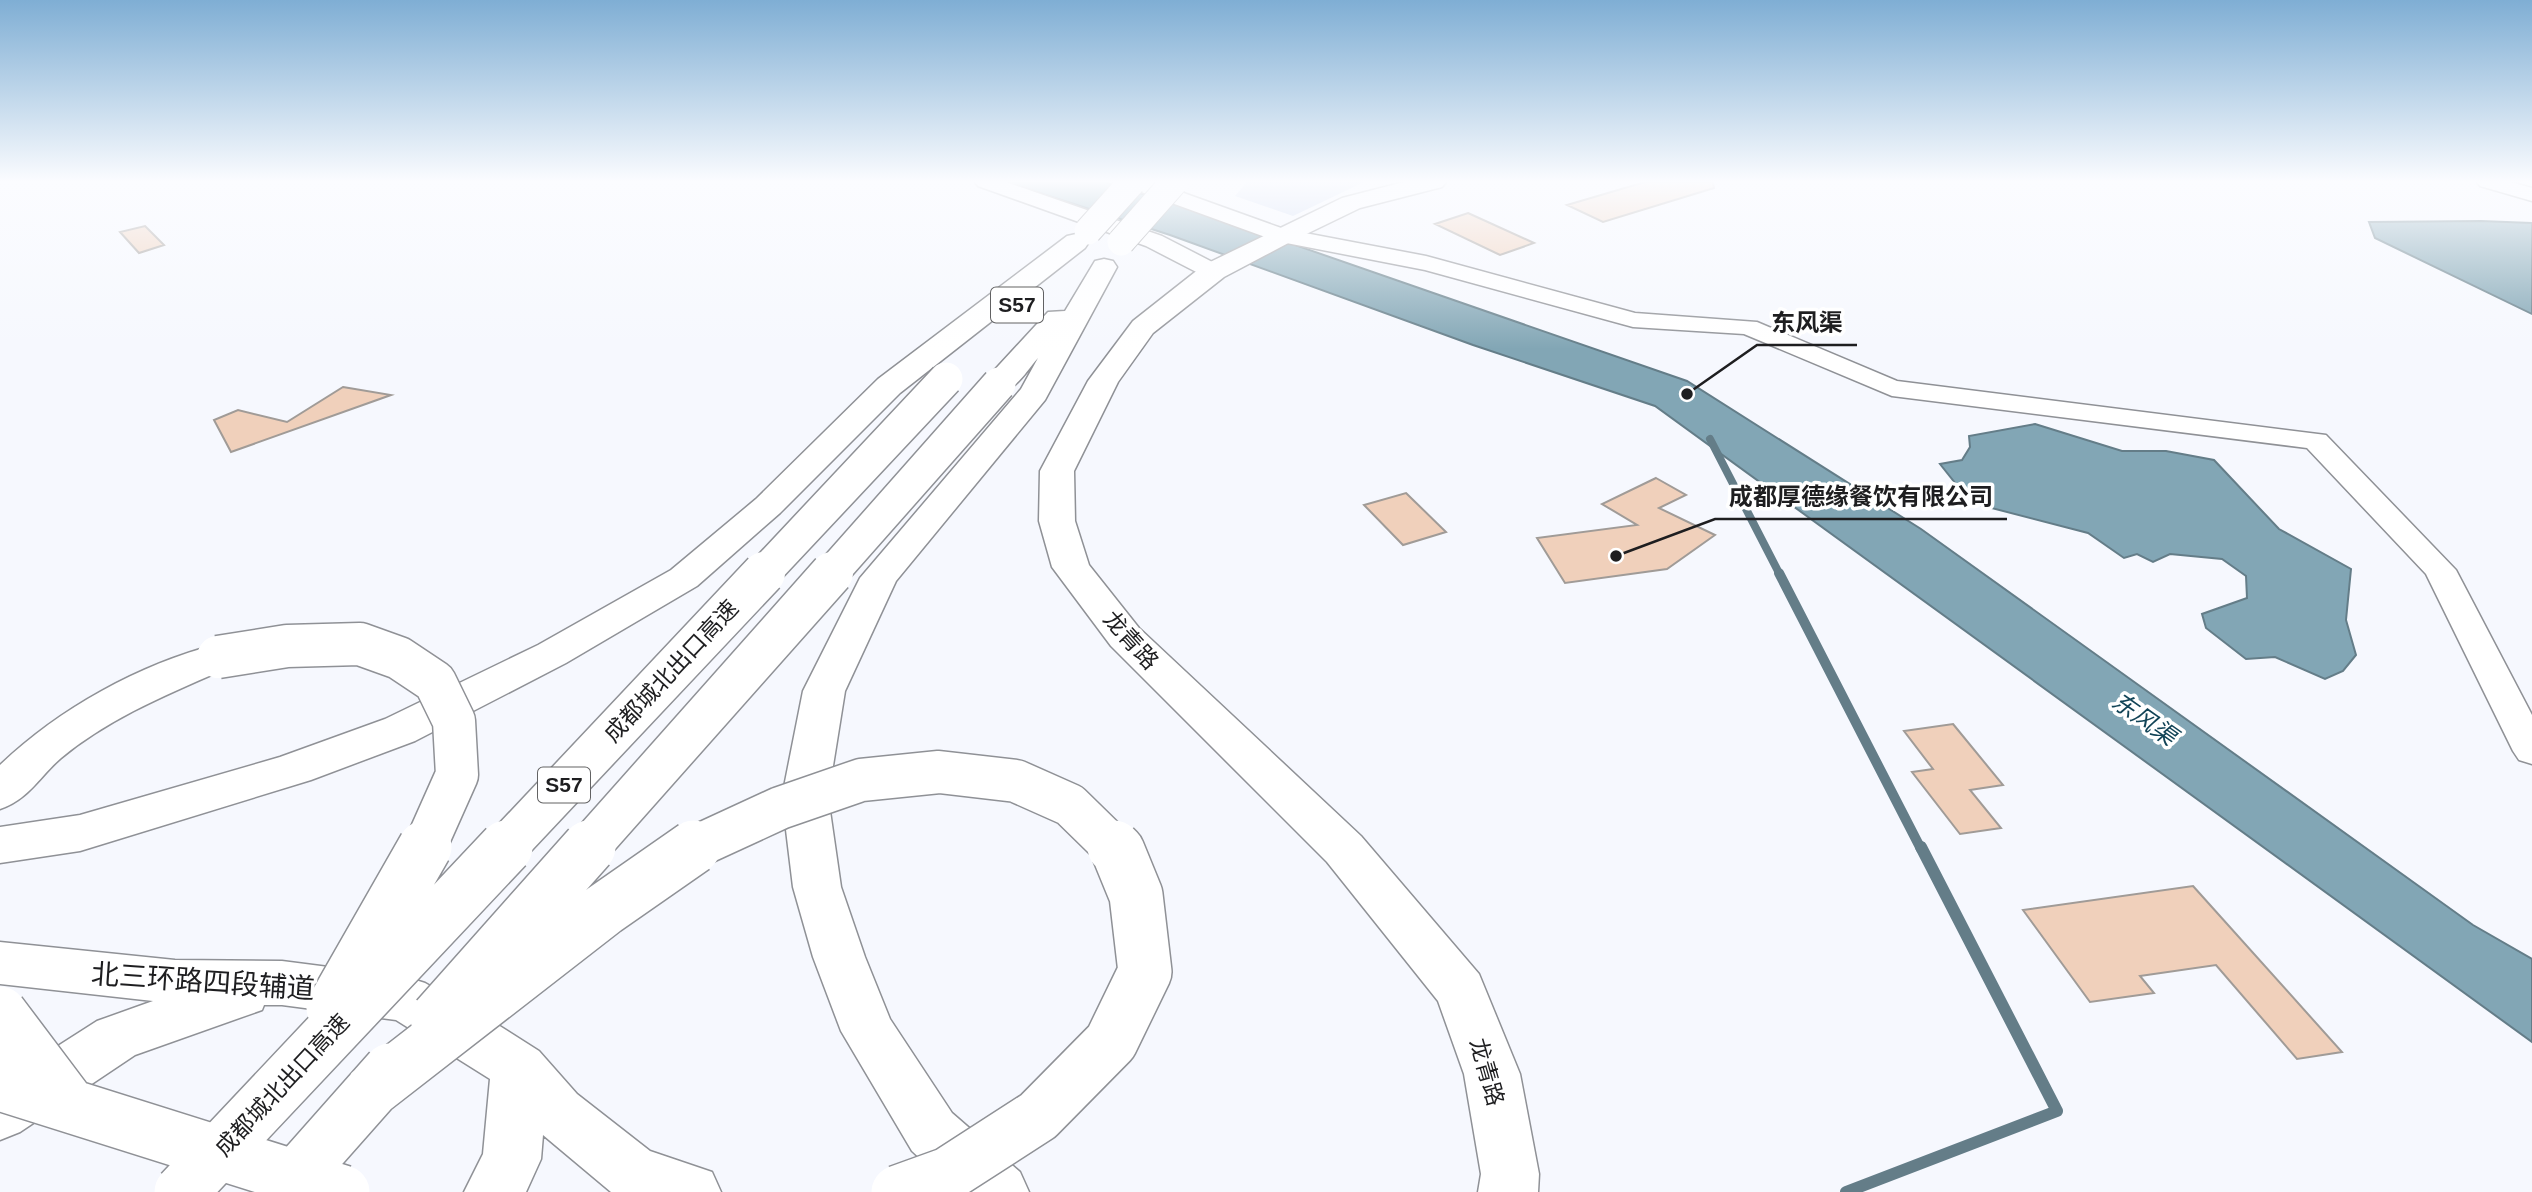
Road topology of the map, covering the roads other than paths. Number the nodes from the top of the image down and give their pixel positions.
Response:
1 (1101, 238) edge
2 (1106, 238) edge
3 (1144, 238) edge
4 (1280, 238) edge
5 (1298, 238) edge
6 (1097, 245) junction
7 (1214, 272) junction
8 (2532, 751) edge
9 (0, 792) edge
10 (0, 845) edge
11 (0, 963) edge
12 (282, 983) junction
13 (0, 1013) edge
14 (519, 1068) junction
15 (297, 1069) junction
16 (0, 1084) edge
17 (372, 1090) junction
18 (70, 1106) junction
19 (0, 1114) edge
20 (274, 1180) edge
21 (181, 1192) edge
22 (343, 1192) edge
23 (494, 1192) edge
24 (691, 1192) edge
25 (898, 1192) edge
26 (999, 1192) edge
27 (1508, 1192) edge

1 - 6 main road, 成都城北出口高速 / S57, bridge
2 - 6 main road, 成都城北出口高速 / S57, bridge
3 - 7 street
4 - 7 main road, 龙青路
5 - 8 street
6 - 10 main road
6 - 15 main road, 成都城北出口高速 / S57, bridge
6 - 17 main road, 成都城北出口高速 / S57, bridge
6 - 26 main road
7 - 27 main road, 龙青路
9 - 15 main road, bridge
11 - 12 main road, 北三环路四段辅道
12 - 14 main road, 北三环路四段辅道
12 - 19 main road
13 - 18 main road, bridge
14 - 23 main road
14 - 24 main road
15 - 21 main road, 成都城北出口高速 / S57, bridge
16 - 18 main road, bridge
17 - 20 main road, 成都城北出口高速 / S57, bridge
17 - 25 main road, bridge
18 - 20 main road, bridge
20 - 22 main road, bridge

